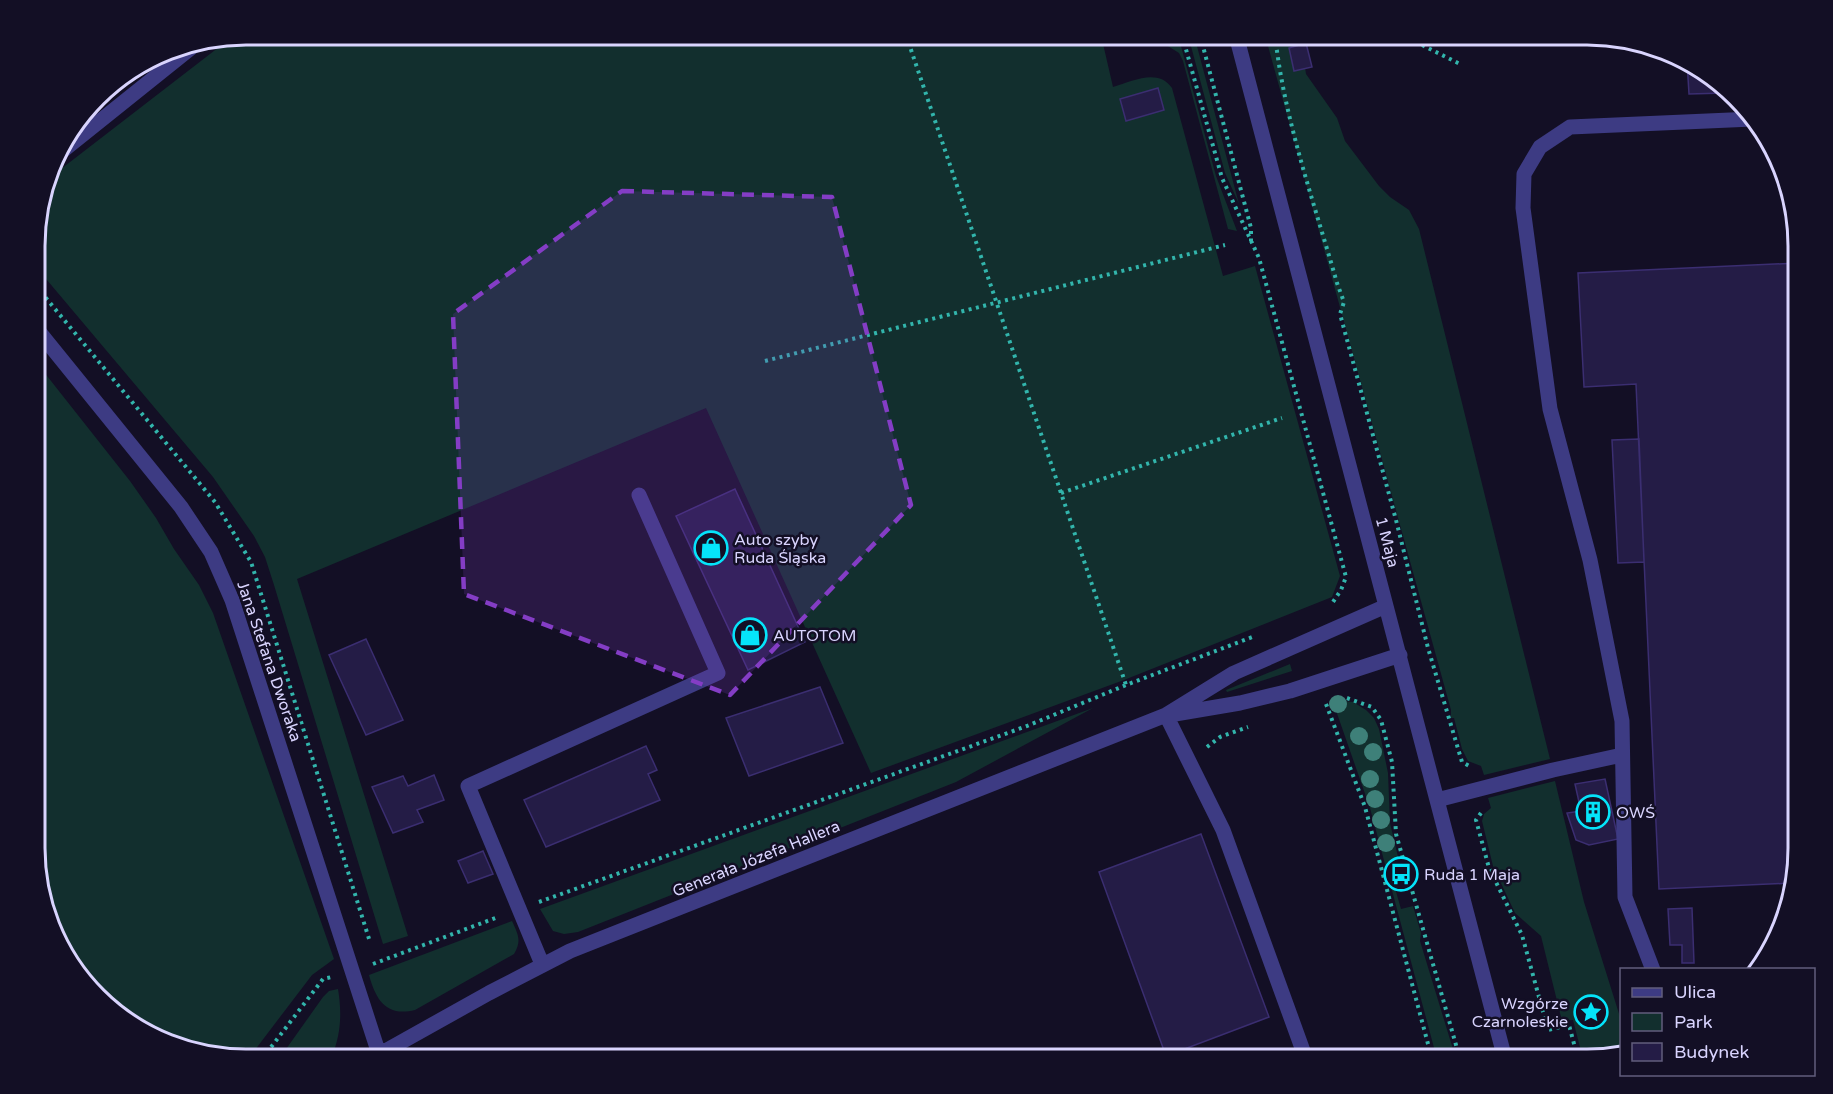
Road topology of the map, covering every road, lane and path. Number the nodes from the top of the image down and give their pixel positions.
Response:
1 (910, 45) edge
2 (1185, 45) edge
3 (1203, 45) edge
4 (1239, 45) edge
5 (1276, 45) edge
6 (1423, 45) edge
7 (181, 56) edge
8 (1462, 65) dead end
9 (1743, 119) edge
10 (75, 141) edge
11 (1251, 241) junction
12 (1225, 245) dead end
13 (998, 303) junction
14 (45, 339) edge
15 (765, 361) dead end
16 (1282, 418) dead end
17 (1061, 493) junction
18 (639, 495) dead end
19 (1324, 606) dead end
20 (1386, 606) junction
21 (1263, 632) dead end
22 (1400, 655) junction
23 (1126, 685) junction
24 (1340, 697) dead end
25 (1332, 699) dead end
26 (1166, 715) junction
27 (1252, 726) dead end
28 (1205, 753) dead end
29 (1622, 755) junction
30 (1482, 789) junction
31 (1437, 800) junction
32 (792, 811) dead end
33 (542, 964) junction
34 (1653, 968) edge
35 (372, 1049) edge
36 (389, 1049) edge
37 (1302, 1049) edge
38 (1429, 1049) edge
39 (1457, 1049) edge
40 (1502, 1049) edge
41 (1575, 1049) edge

1 - 13 path
2 - 11 path
3 - 11 path
4 - 20 street, 1 Maja
5 - 30 path
6 - 8 path
7 - 10 street
9 - 29 street
11 - 19 path
12 - 13 path
13 - 15 path
13 - 17 path
14 - 35 street, Jana Stefana Dworaka
16 - 17 path
17 - 23 path
18 - 33 street
20 - 22 street, 1 Maja
20 - 26 street, Generała Józefa Hallera
21 - 23 path
22 - 26 street, Generała Józefa Hallera
22 - 31 street, 1 Maja
23 - 32 path
24 - 39 path
25 - 38 path
26 - 33 street, Generała Józefa Hallera
26 - 37 street
27 - 28 path
29 - 30 street
29 - 34 street
30 - 31 street
30 - 41 path
31 - 40 street, 1 Maja
33 - 36 street, Generała Józefa Hallera

